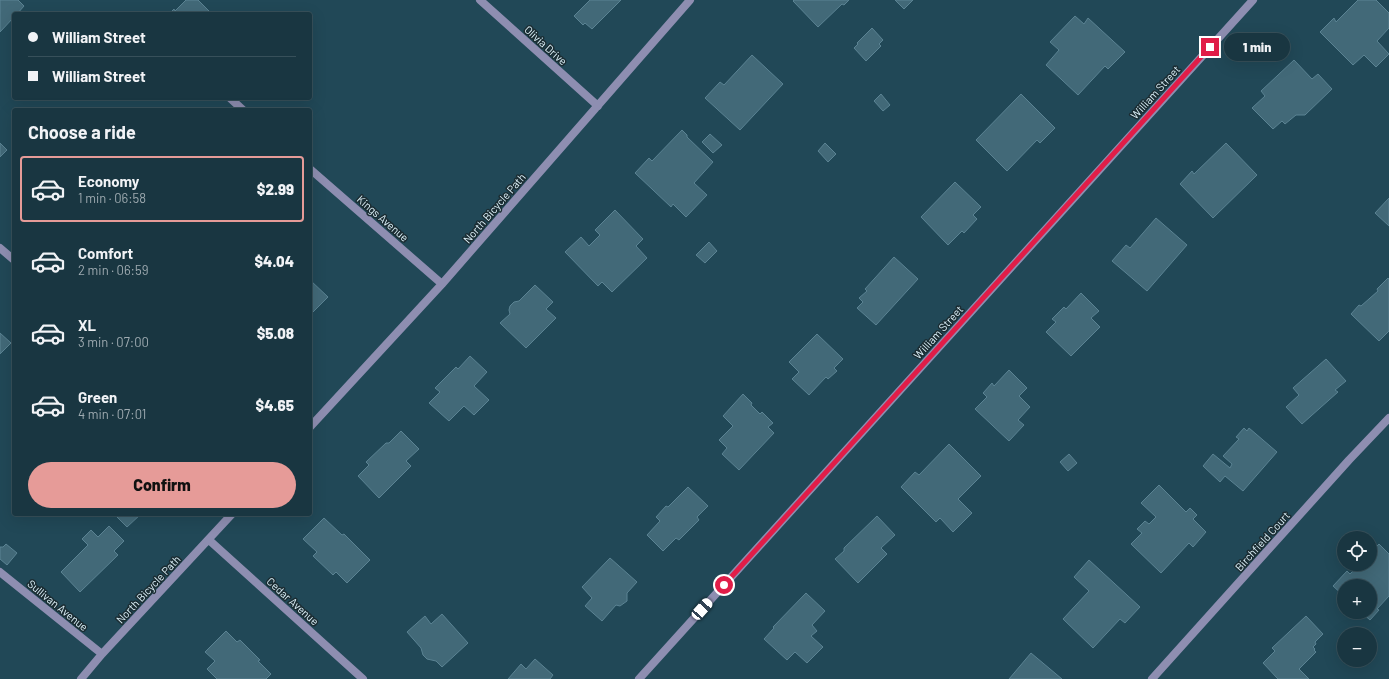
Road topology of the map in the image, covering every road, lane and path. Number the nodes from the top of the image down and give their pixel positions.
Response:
1 (480, 0) edge
2 (690, 0) edge
3 (1253, 0) edge
4 (232, 100) edge
5 (598, 106) junction
6 (242, 108) edge
7 (312, 171) edge
8 (0, 248) edge
9 (12, 258) edge
10 (442, 284) junction
11 (1389, 418) edge
12 (312, 425) edge
13 (230, 516) edge
14 (209, 540) junction
15 (0, 572) edge
16 (102, 654) junction
17 (81, 679) edge
18 (363, 679) edge
19 (639, 679) edge
20 (1152, 679) edge

1 - 5 street, Olivia Drive
2 - 5 street, North Bicycle Path
3 - 19 street, William Street
4 - 6 street
5 - 10 street, North Bicycle Path
7 - 10 street, Kings Avenue
8 - 9 street
10 - 12 street, North Bicycle Path
11 - 20 street, Birchfield Court
13 - 14 street, North Bicycle Path
14 - 16 street, North Bicycle Path
14 - 18 street, Cedar Avenue
15 - 16 street, Sullivan Avenue
16 - 17 street, North Bicycle Path

